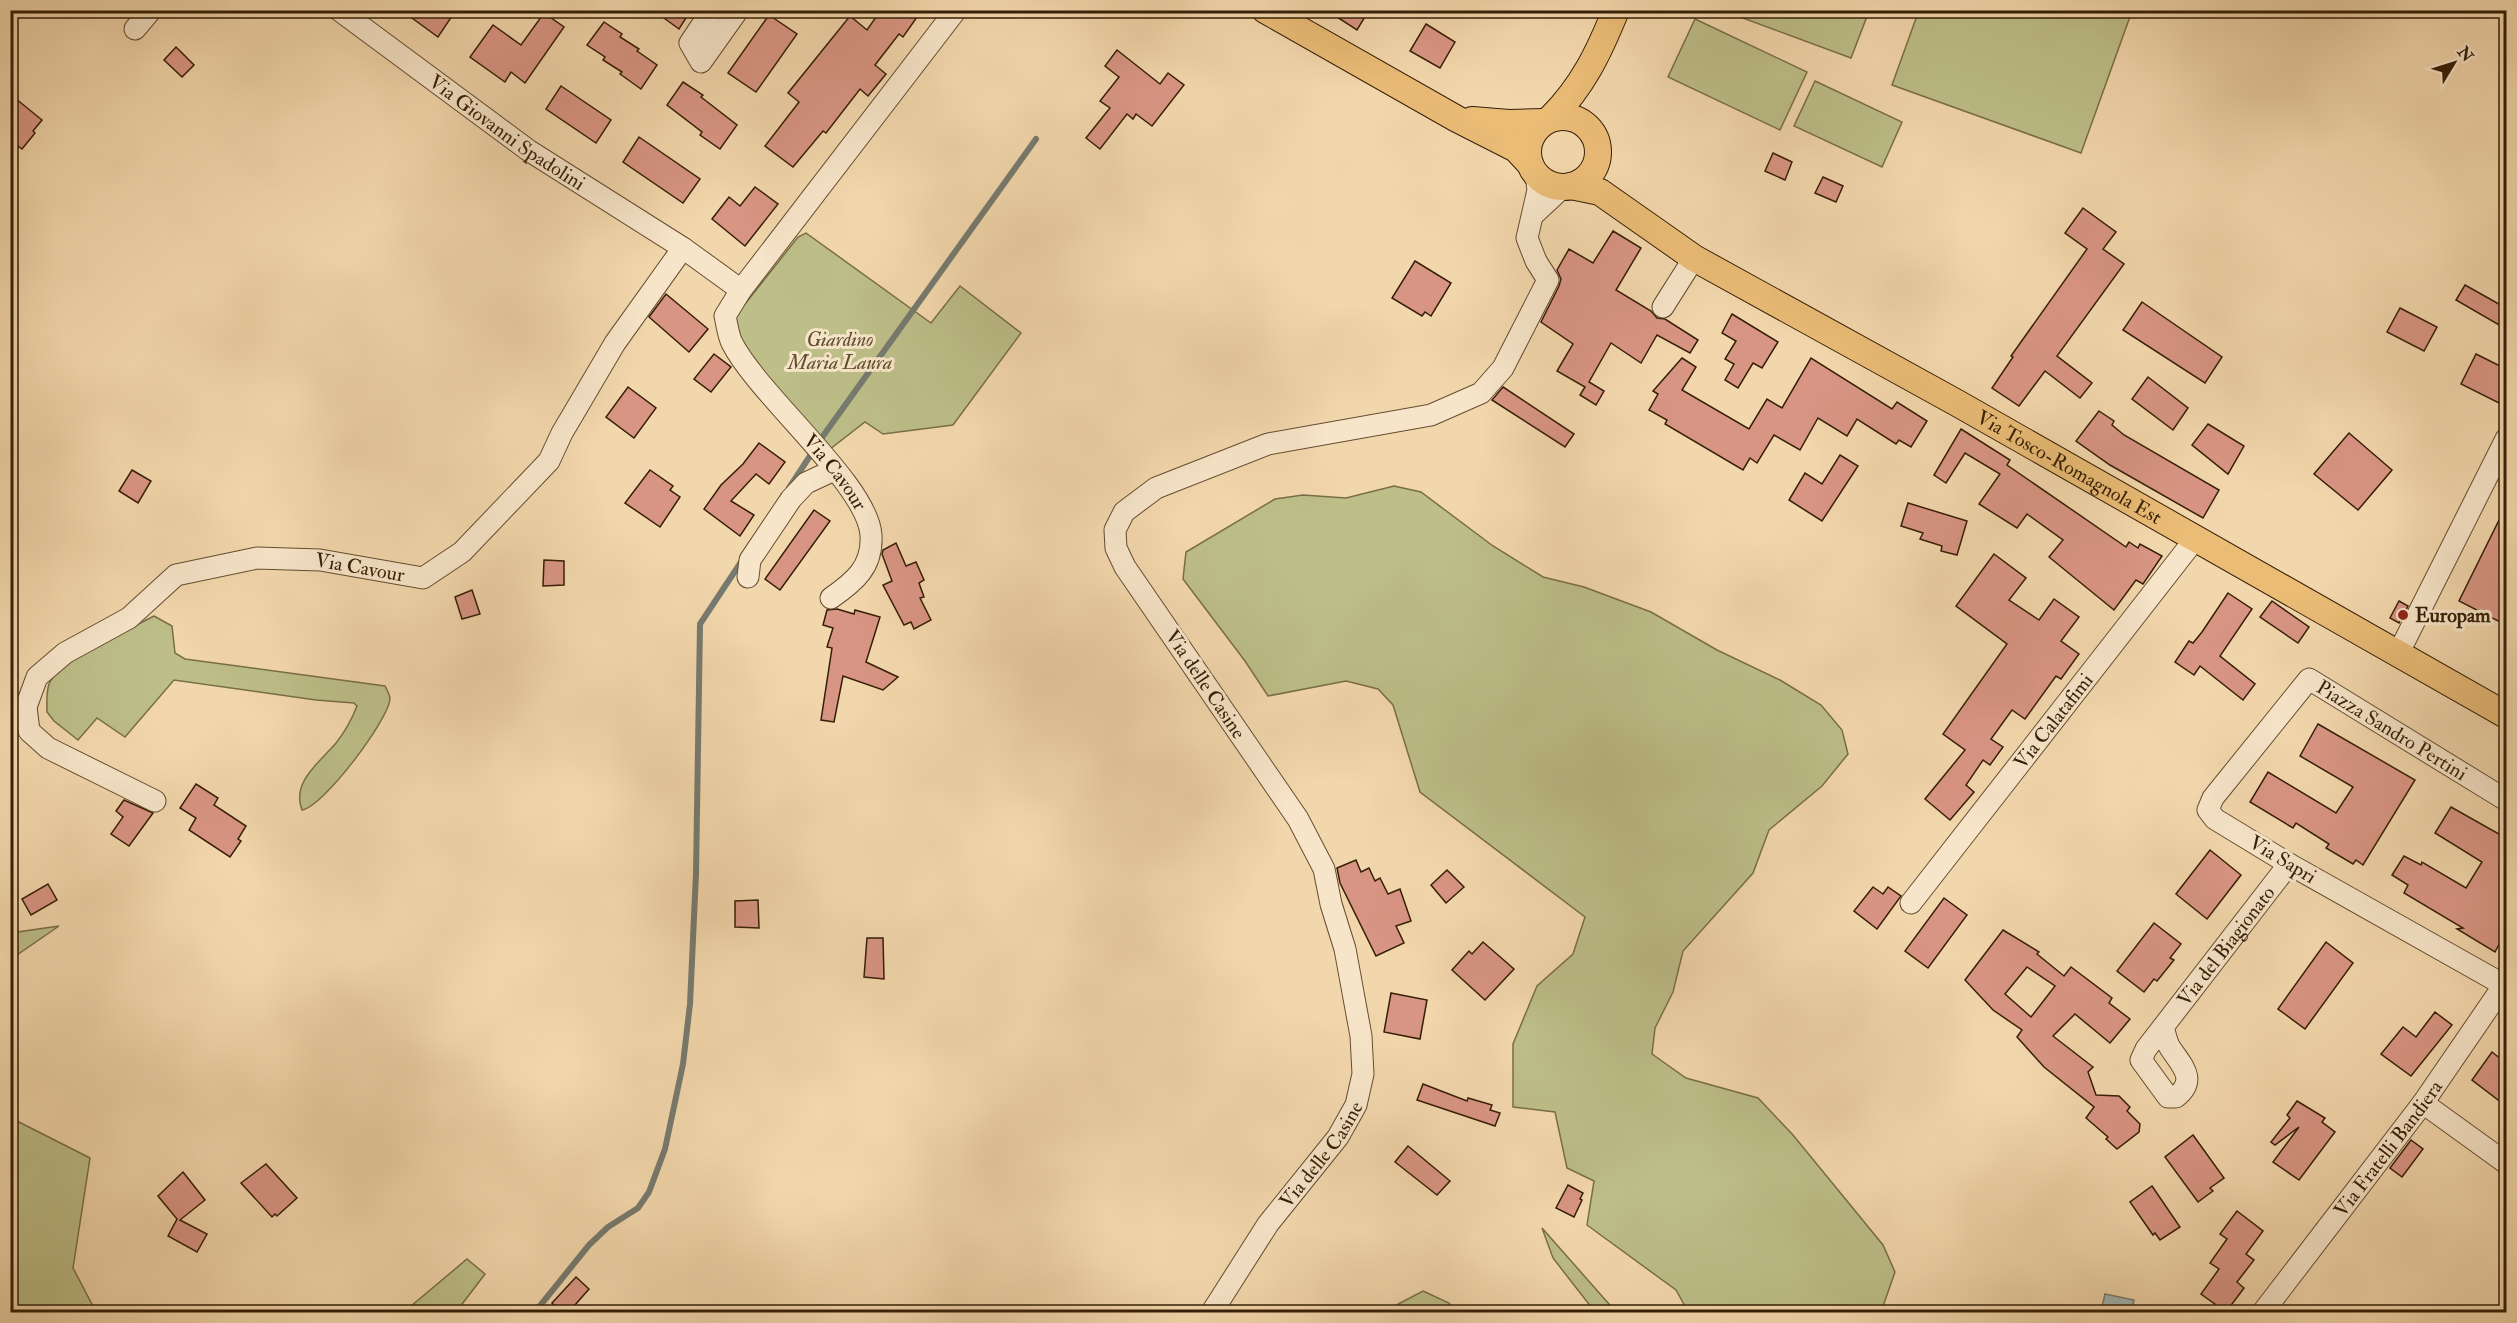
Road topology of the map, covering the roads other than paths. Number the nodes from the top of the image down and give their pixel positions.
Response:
1 (151, 10) edge
2 (712, 10) edge
3 (738, 10) edge
4 (956, 10) edge
5 (1265, 10) edge
6 (1616, 10) edge
7 (354, 15) edge
8 (135, 29) dead end
9 (1596, 60) junction
10 (1457, 119) junction
11 (1547, 120) junction
12 (1589, 128) junction
13 (1598, 153) junction
14 (1533, 169) junction
15 (1567, 186) junction
16 (1534, 214) junction
17 (1637, 217) junction
18 (683, 248) junction
19 (1694, 258) junction
20 (741, 290) junction
21 (1663, 307) dead end
22 (2506, 439) edge
23 (821, 455) junction
24 (2195, 539) junction
25 (748, 577) dead end
26 (831, 598) dead end
27 (2398, 654) junction
28 (2309, 679) joint
29 (2506, 714) edge
30 (2506, 800) edge
31 (155, 801) dead end
32 (2289, 864) junction
33 (1911, 903) dead end
34 (2505, 984) edge
35 (2163, 1027) dead end
36 (2423, 1103) junction
37 (2506, 1163) edge
38 (1212, 1312) edge
39 (2263, 1312) edge

1 - 8 street
2 - 3 street
4 - 20 street, Via Cavour
5 - 10 main road, Via Tosco-Romagnola Est
6 - 9 main road
7 - 18 street, Via Giovanni Spadolini
9 - 11 main road
9 - 12 main road
10 - 11 main road, Via Tosco-Romagnola Est
10 - 14 main road, Via Tosco-Romagnola Est
11 - 12 main road, Via Tosco-Romagnola Est
11 - 14 main road
12 - 13 main road, Via Tosco-Romagnola Est
13 - 15 main road
13 - 17 main road, Via Tosco-Romagnola Est
14 - 15 main road, Via Tosco-Romagnola Est
14 - 16 street
15 - 16 street
15 - 17 main road, Via Tosco-Romagnola Est
16 - 38 street, Via delle Casine
17 - 19 main road, Via Tosco-Romagnola Est
18 - 20 street
18 - 31 street, Via Cavour
19 - 21 street
19 - 24 main road, Via Tosco-Romagnola Est
20 - 23 street, Via Cavour
22 - 27 street
23 - 25 street
23 - 26 street, Via Cavour
24 - 27 main road, Via Tosco-Romagnola Est
24 - 33 street, Via Calatafimi
27 - 29 main road, Via Tosco-Romagnola Est
28 - 30 street, Piazza Sandro Pertini
28 - 32 street, Via Sapri
32 - 34 street, Via Sapri
32 - 35 street, Via del Biagionato
34 - 36 street, Via Fratelli Bandiera
36 - 37 street
36 - 39 street, Via Fratelli Bandiera

